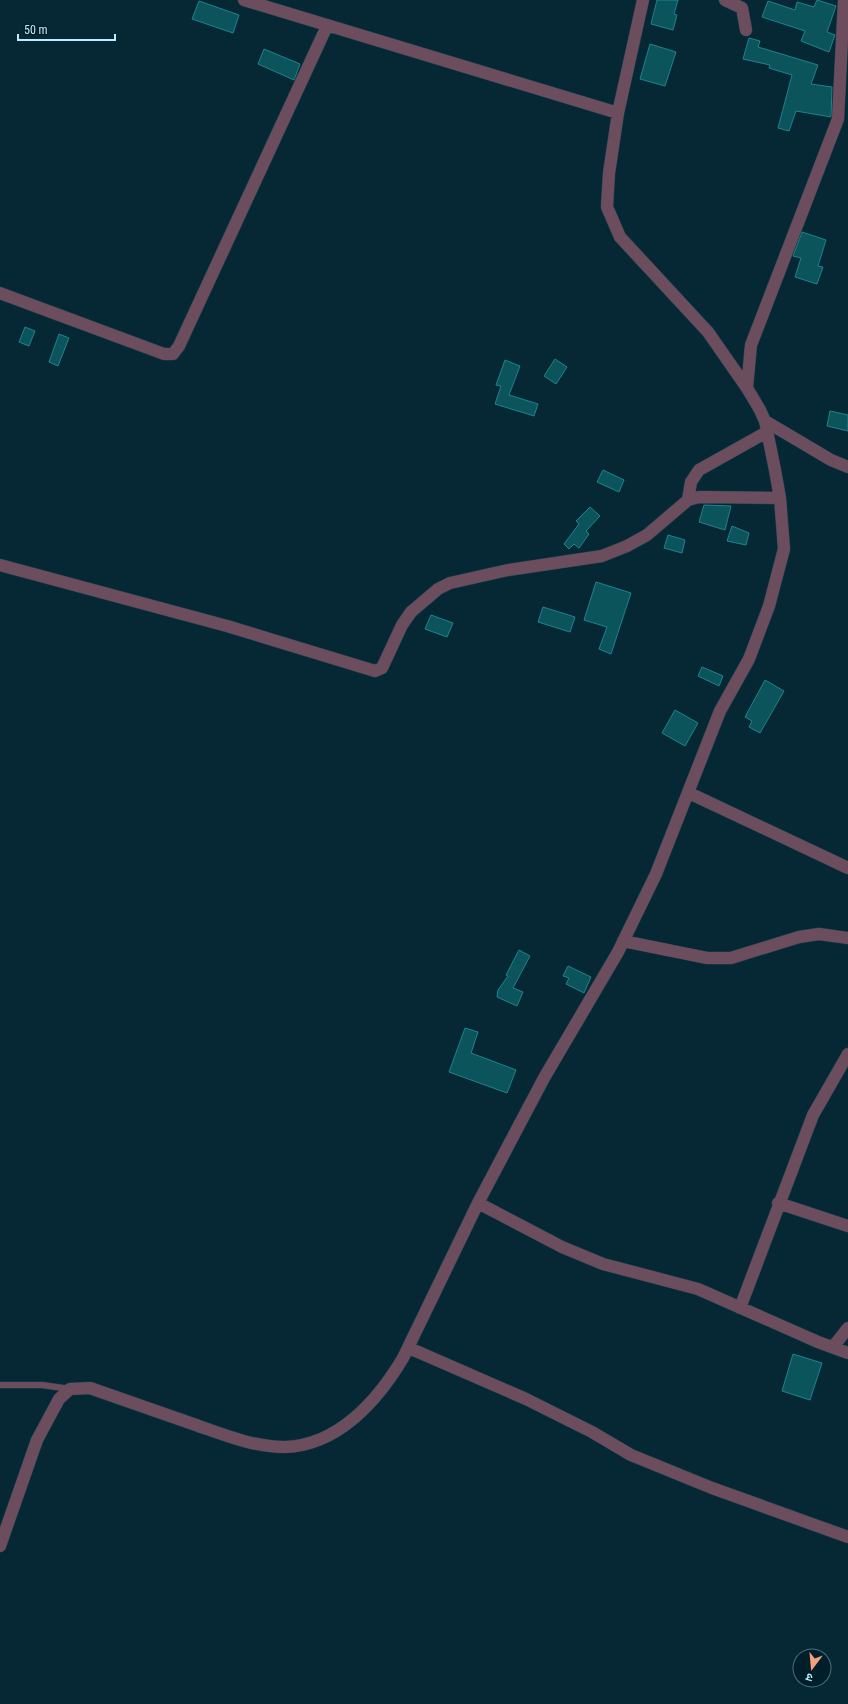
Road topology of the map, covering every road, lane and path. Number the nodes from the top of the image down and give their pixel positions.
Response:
1 (244, 0) edge
2 (643, 0) edge
3 (725, 0) edge
4 (844, 0) edge
5 (327, 26) junction
6 (746, 30) dead end
7 (618, 113) junction
8 (0, 293) edge
9 (747, 388) junction
10 (766, 427) junction
11 (848, 467) edge
12 (780, 498) junction
13 (688, 500) junction
14 (0, 565) edge
15 (689, 794) junction
16 (848, 868) edge
17 (848, 938) edge
18 (623, 941) junction
19 (848, 1054) edge
20 (478, 1203) junction
21 (778, 1203) junction
22 (848, 1226) edge
23 (740, 1308) junction
24 (848, 1328) edge
25 (833, 1347) junction
26 (409, 1348) junction
27 (848, 1353) edge
28 (0, 1385) edge
29 (70, 1389) junction
30 (848, 1537) edge
31 (0, 1546) edge

1 - 5 street
2 - 7 street
3 - 6 street
4 - 9 street
5 - 7 street
5 - 8 street
7 - 9 street
9 - 10 street
10 - 11 street
10 - 12 street
10 - 13 street
12 - 13 street
12 - 15 street
13 - 14 street
15 - 16 street
15 - 18 street
17 - 18 street
18 - 20 street
19 - 21 street
20 - 23 street
20 - 26 street
21 - 22 street
21 - 23 street
23 - 25 street
24 - 25 street
25 - 27 street
26 - 29 street
26 - 30 street
28 - 29 lane
29 - 31 street

